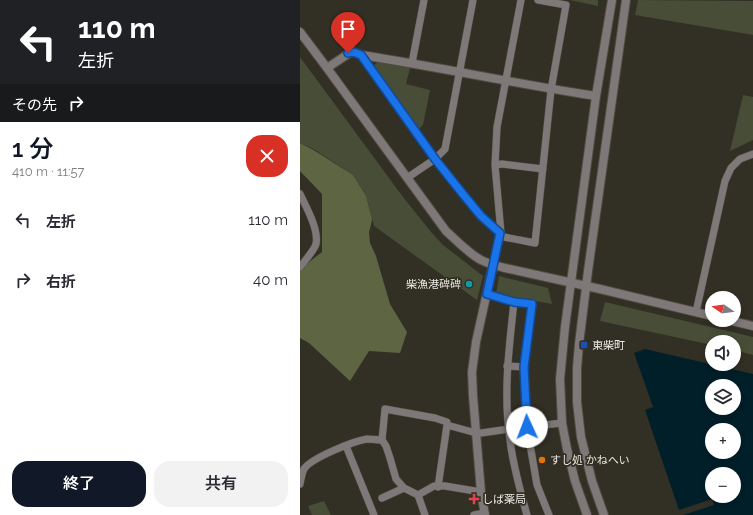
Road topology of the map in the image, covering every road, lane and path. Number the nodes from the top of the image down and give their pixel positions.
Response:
1 (424, 0) edge
2 (473, 0) edge
3 (521, 0) edge
4 (538, 0) edge
5 (612, 0) edge
6 (626, 0) edge
7 (300, 32) edge
8 (361, 55) junction
9 (412, 63) junction
10 (327, 68) junction
11 (459, 73) junction
12 (505, 81) junction
13 (551, 90) junction
14 (596, 96) junction
15 (753, 154) edge
16 (435, 159) junction
17 (495, 165) junction
18 (543, 169) junction
19 (408, 178) junction
20 (300, 194) edge
21 (500, 233) junction
22 (493, 265) junction
23 (300, 267) edge
24 (570, 283) junction
25 (587, 286) junction
26 (487, 294) junction
27 (514, 302) junction
28 (696, 312) junction
29 (705, 314) edge
30 (741, 323) edge
31 (753, 326) edge
32 (507, 366) junction
33 (524, 367) junction
34 (562, 423) junction
35 (447, 425) junction
36 (527, 427) junction
37 (508, 429) junction
38 (476, 433) junction
39 (382, 440) junction
40 (346, 446) junction
41 (300, 484) edge
42 (438, 486) junction
43 (404, 488) junction
44 (482, 492) junction
45 (418, 495) junction
46 (382, 498) dead end
47 (485, 514) edge
48 (374, 515) edge
49 (425, 515) edge
50 (474, 515) edge
51 (527, 515) edge
52 (549, 515) edge
53 (587, 515) edge
54 (604, 515) edge

1 - 9 street
2 - 11 street
3 - 12 street
4 - 13 street
5 - 14 street
6 - 25 street
7 - 10 street
8 - 9 street
8 - 10 street
8 - 16 street
9 - 11 street
10 - 19 street
11 - 12 street
11 - 16 street
12 - 13 street
12 - 17 street
13 - 14 street
13 - 18 street
14 - 24 street
15 - 28 street
16 - 19 street
16 - 21 street
17 - 18 street
17 - 21 street
18 - 21 street
19 - 22 street
20 - 23 street
21 - 22 street
22 - 24 street
22 - 26 street
24 - 25 street
24 - 34 street
25 - 28 street
25 - 54 street
26 - 27 street
26 - 38 street
27 - 32 street
27 - 33 street
28 - 29 street
30 - 31 street
32 - 33 street
32 - 37 street
33 - 36 street
34 - 36 street
34 - 53 street
35 - 38 street
35 - 39 street
35 - 42 street
36 - 37 street
36 - 52 street
37 - 38 street
37 - 51 street
38 - 44 street
39 - 40 street
39 - 43 street
40 - 41 street
40 - 48 street
42 - 44 street
42 - 45 street
43 - 45 street
43 - 46 street
44 - 47 street
45 - 49 street
47 - 50 street

